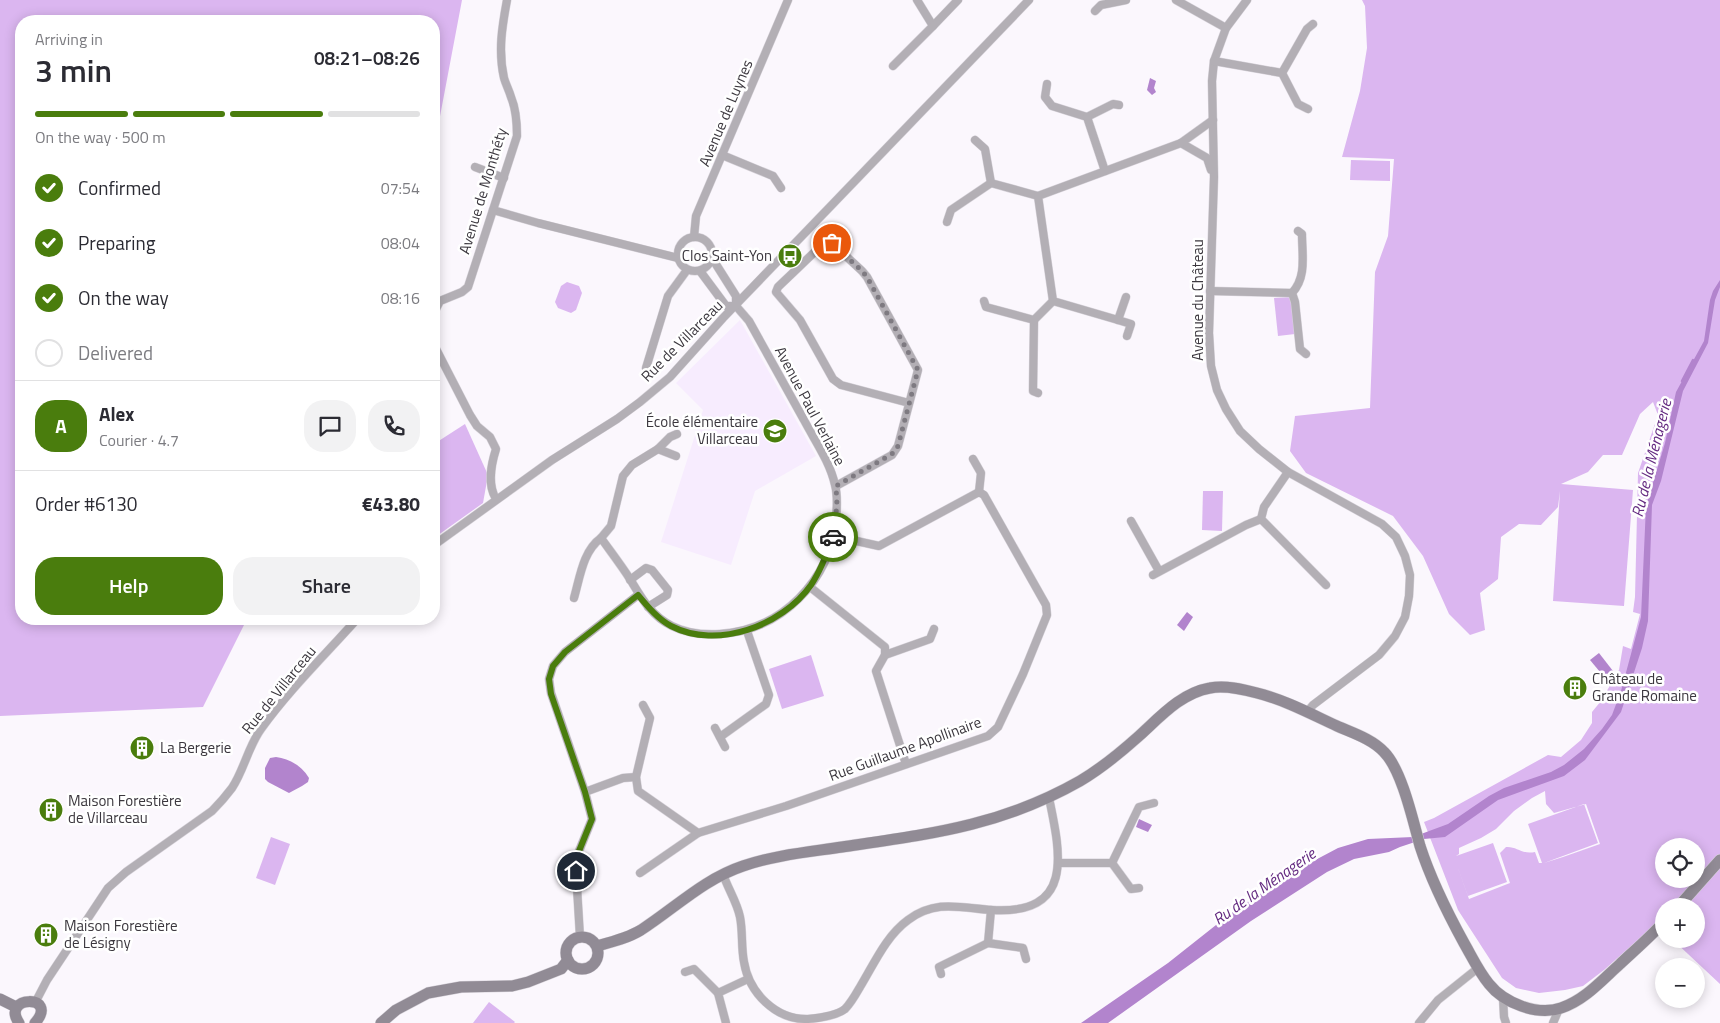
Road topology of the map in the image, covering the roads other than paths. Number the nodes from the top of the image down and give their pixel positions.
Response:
1 (507, 0) edge
2 (788, 0) edge
3 (917, 0) edge
4 (958, 0) edge
5 (1029, 0) edge
6 (1126, 0) edge
7 (1176, 0) edge
8 (1247, 0) edge
9 (1095, 11) dead end
10 (1313, 24) dead end
11 (933, 26) junction
12 (1226, 28) junction
13 (1214, 61) junction
14 (893, 66) dead end
15 (1282, 73) junction
16 (1047, 84) dead end
17 (1119, 105) dead end
18 (1308, 109) dead end
19 (1087, 116) junction
20 (1213, 120) junction
21 (975, 140) dead end
22 (1181, 143) junction
23 (722, 155) junction
24 (475, 168) dead end
25 (1105, 171) junction
26 (1214, 177) junction
27 (504, 178) junction
28 (991, 183) junction
29 (781, 188) dead end
30 (1038, 196) junction
31 (493, 210) junction
32 (947, 222) dead end
33 (1298, 231) dead end
34 (694, 237) junction
35 (678, 258) junction
36 (712, 258) junction
37 (687, 270) junction
38 (700, 271) junction
39 (1210, 290) junction
40 (1292, 293) junction
41 (1126, 297) dead end
42 (440, 301) edge
43 (984, 301) dead end
44 (1053, 301) junction
45 (736, 306) junction
46 (1034, 320) junction
47 (1118, 320) junction
48 (1127, 336) dead end
49 (1306, 354) dead end
50 (440, 357) edge
51 (646, 368) dead end
52 (1038, 393) dead end
53 (909, 402) junction
54 (677, 434) dead end
55 (658, 449) junction
56 (676, 456) dead end
57 (973, 458) dead end
58 (1288, 472) junction
59 (836, 486) junction
60 (979, 492) junction
61 (496, 499) junction
62 (1261, 520) junction
63 (1131, 521) dead end
64 (834, 536) junction
65 (601, 538) junction
66 (440, 541) edge
67 (630, 580) junction
68 (1326, 585) dead end
69 (810, 587) junction
70 (638, 595) junction
71 (574, 598) dead end
72 (648, 607) junction
73 (352, 625) edge
74 (934, 629) dead end
75 (747, 631) junction
76 (885, 655) junction
77 (642, 706) dead end
78 (1307, 712) junction
79 (715, 728) dead end
80 (720, 738) junction
81 (725, 747) dead end
82 (906, 764) junction
83 (636, 777) junction
84 (585, 792) junction
85 (1049, 798) junction
86 (1154, 803) dead end
87 (698, 833) junction
88 (1720, 860) edge
89 (1059, 863) junction
90 (1112, 863) junction
91 (640, 873) dead end
92 (723, 874) junction
93 (1139, 888) dead end
94 (1686, 898) edge
95 (991, 910) junction
96 (1655, 930) edge
97 (580, 937) junction
98 (988, 943) junction
99 (597, 946) junction
100 (1026, 958) dead end
101 (568, 960) junction
102 (1478, 968) junction
103 (685, 972) dead end
104 (941, 974) dead end
105 (748, 979) junction
106 (718, 993) junction
107 (1503, 997) junction
108 (0, 998) edge
109 (35, 1003) junction
110 (16, 1007) junction
111 (1559, 1009) junction
112 (19, 1023) edge
113 (36, 1023) edge
114 (381, 1023) edge
115 (726, 1023) edge
116 (1419, 1023) edge
117 (1506, 1023) edge
118 (1552, 1023) edge

1 - 27 street, Avenue de Monthéty
2 - 23 street, Avenue de Luynes
3 - 11 street
4 - 11 street
5 - 45 street, Rue de Villarceau
6 - 9 street
7 - 12 street
8 - 12 street, Avenue du Château
10 - 15 street
11 - 14 street
12 - 13 street, Avenue du Château
13 - 15 street
13 - 20 street, Avenue du Château
15 - 18 street
16 - 19 street
17 - 19 street
19 - 25 street
20 - 22 street
20 - 26 street, Avenue du Château
21 - 28 street
22 - 25 street
22 - 26 street
23 - 29 street
23 - 34 street, Avenue de Luynes
24 - 27 street
25 - 30 street
26 - 39 street, Avenue du Château
27 - 31 street, Avenue de Monthéty
28 - 30 street
28 - 32 street
30 - 44 street
31 - 35 street
31 - 42 street, Avenue de Monthéty
33 - 40 street
34 - 35 street
34 - 36 street
35 - 37 street
36 - 38 street
36 - 45 street
37 - 38 street
37 - 51 street
38 - 45 street
39 - 40 street
39 - 58 street, Avenue du Château
40 - 49 street
41 - 47 street
43 - 46 street
44 - 46 street
44 - 47 street
45 - 59 street, Avenue Paul Verlaine
45 - 61 street, Rue de Villarceau
46 - 52 street
47 - 48 street
50 - 61 street
53 - 53 street
53 - 59 street
54 - 55 street
55 - 56 street
55 - 65 street
57 - 60 street
58 - 62 street
58 - 78 street, Avenue du Château
59 - 64 street, Avenue Paul Verlaine
60 - 64 street
60 - 82 street, Rue Guillaume Apollinaire
61 - 66 street, Rue de Villarceau
62 - 63 street
62 - 68 street
64 - 69 street, Avenue Paul Verlaine
65 - 67 street, Avenue Paul Verlaine
65 - 71 street
67 - 70 street, Avenue Paul Verlaine
67 - 72 street
69 - 75 street, Avenue Paul Verlaine
69 - 76 street
70 - 72 street, Avenue Paul Verlaine
70 - 84 street
72 - 75 street, Avenue Paul Verlaine
73 - 109 street, Rue de Villarceau
74 - 76 street
75 - 80 street
76 - 82 street
77 - 83 street
78 - 85 street
78 - 102 street
79 - 80 street
80 - 81 street
82 - 87 street, Rue Guillaume Apollinaire
83 - 84 street
83 - 87 street
84 - 97 street
85 - 89 street
85 - 92 street
86 - 90 street
87 - 91 street, Rue Guillaume Apollinaire
88 - 94 street
89 - 90 street
89 - 95 street
90 - 93 street
92 - 99 street
92 - 105 street
95 - 98 street
95 - 105 street
96 - 111 street
97 - 99 street
97 - 101 street
98 - 100 street
98 - 104 street
99 - 101 street
101 - 114 street
102 - 107 street
102 - 116 street
103 - 106 street
105 - 106 street
106 - 115 street
107 - 111 street
107 - 117 street
108 - 110 street
109 - 110 street
109 - 113 street
110 - 112 street
111 - 118 street

